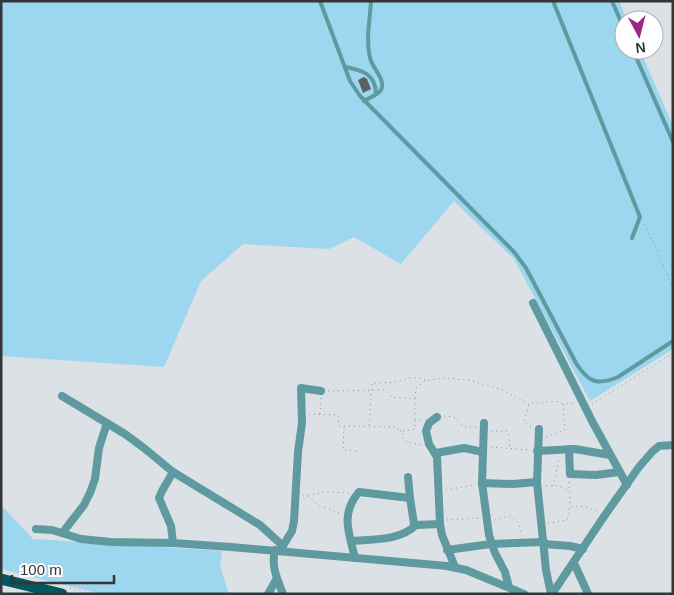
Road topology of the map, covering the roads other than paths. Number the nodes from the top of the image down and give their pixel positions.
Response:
1 (320, 1) edge
2 (371, 1) edge
3 (553, 1) edge
4 (637, 60) edge
5 (345, 67) junction
6 (376, 94) junction
7 (364, 100) junction
8 (673, 142) edge
9 (632, 238) dead end
10 (533, 303) dead end
11 (673, 342) edge
12 (321, 390) road end
13 (62, 396) dead end
14 (436, 417) road end
15 (107, 423) junction
16 (484, 423) dead end
17 (539, 429) road end
18 (673, 444) edge
19 (483, 449) junction
20 (569, 449) junction
21 (537, 452) junction
22 (436, 453) junction
23 (610, 455) junction
24 (173, 472) junction
25 (619, 472) junction
26 (408, 477) dead end
27 (482, 483) junction
28 (538, 484) junction
29 (627, 485) junction
30 (410, 498) junction
31 (440, 524) junction
32 (416, 526) junction
33 (36, 529) dead end
34 (63, 532) junction
35 (351, 541) junction
36 (173, 543) junction
37 (544, 543) junction
38 (491, 544) junction
39 (279, 549) junction
40 (583, 549) junction
41 (447, 550) junction
42 (355, 558) junction
43 (574, 563) junction
44 (455, 567) junction
45 (1, 580) edge
46 (276, 580) junction
47 (509, 587) junction
48 (62, 594) edge
49 (268, 594) edge
50 (283, 594) edge
51 (524, 594) edge
52 (552, 594) edge
53 (588, 594) edge

1 - 5 lane
2 - 6 lane
3 - 9 lane
4 - 8 lane
5 - 6 lane
5 - 7 lane
6 - 7 lane
7 - 11 lane
10 - 23 street
12 - 39 street
13 - 15 street
14 - 22 street
15 - 24 street
15 - 34 street
16 - 19 street
17 - 21 street
18 - 29 street
19 - 22 street
19 - 27 street
20 - 21 street
20 - 23 street
20 - 25 street
21 - 28 street
22 - 31 street
23 - 25 street
24 - 36 street
24 - 39 street
25 - 29 street
26 - 30 street
27 - 28 street
27 - 38 street
28 - 37 street
29 - 40 street
30 - 32 street
30 - 35 street
31 - 32 street
31 - 41 street
32 - 35 street
33 - 34 street
34 - 36 street
35 - 42 street
36 - 39 street
37 - 38 street
37 - 40 street
37 - 52 street
38 - 41 street
38 - 47 street
39 - 42 street
39 - 46 street
40 - 43 street
41 - 44 street
42 - 44 street
43 - 52 street
43 - 53 street
44 - 47 street
45 - 48 main road
46 - 49 street
46 - 50 street
47 - 51 street

